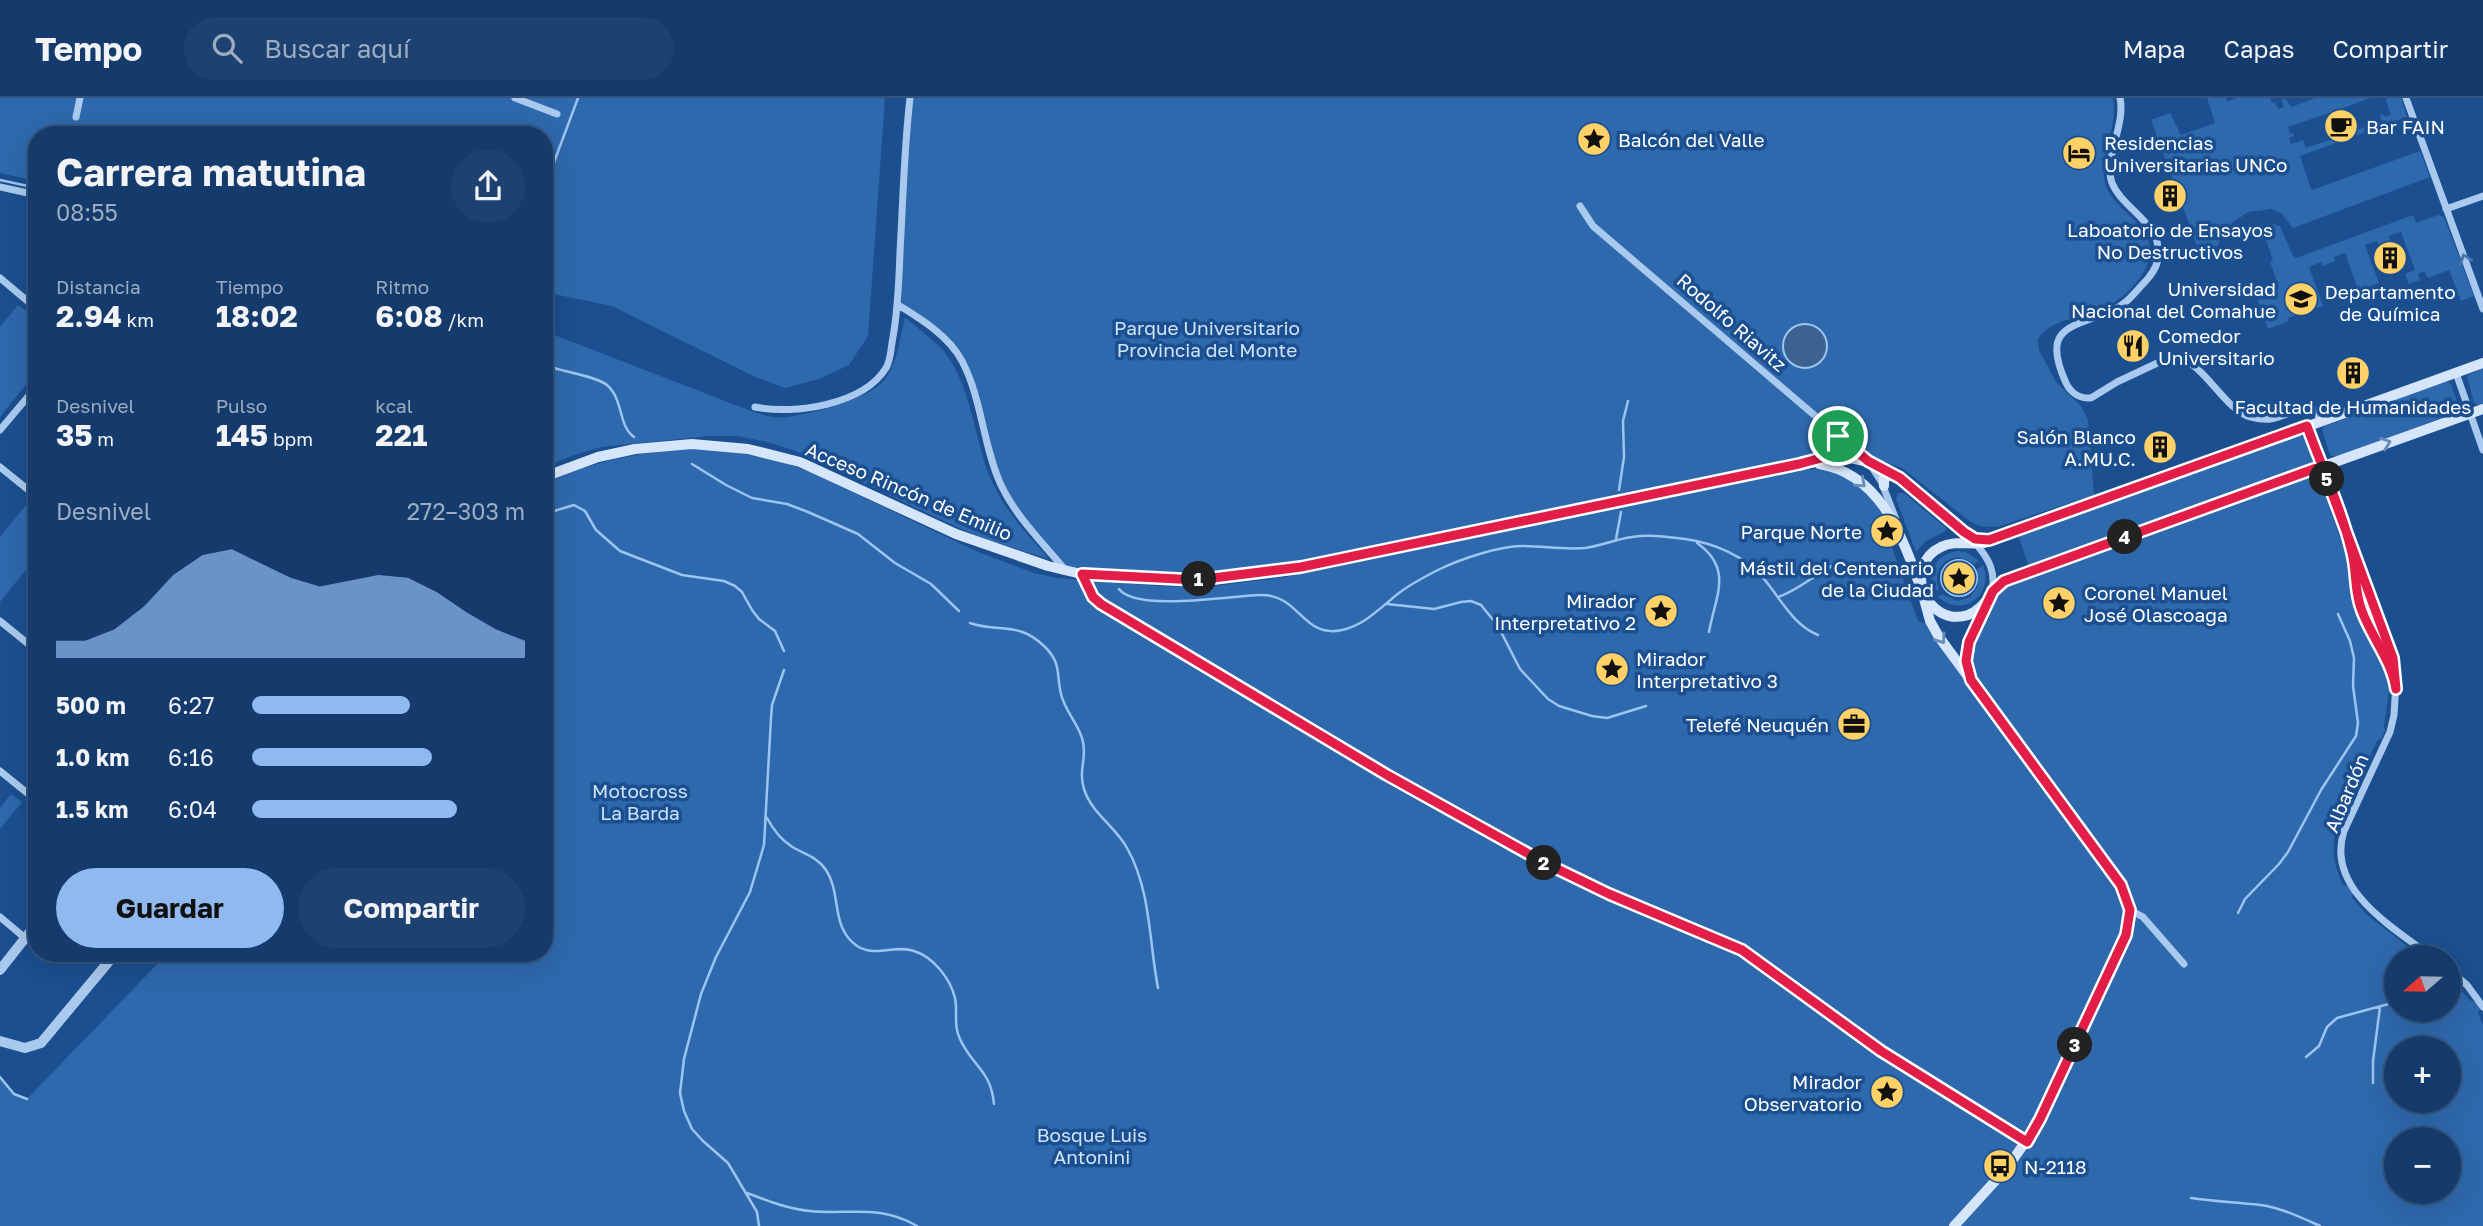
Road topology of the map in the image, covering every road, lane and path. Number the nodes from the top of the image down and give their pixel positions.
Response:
1 (80, 98) edge
2 (515, 98) edge
3 (910, 98) edge
4 (2120, 98) edge
5 (2406, 98) edge
6 (558, 114) dead end
7 (76, 117) dead end
8 (0, 187) edge
9 (28, 193) edge
10 (2483, 196) edge
11 (1580, 206) dead end
12 (2446, 209) junction
13 (0, 278) edge
14 (28, 301) edge
15 (898, 305) junction
16 (2483, 310) edge
17 (2483, 363) edge
18 (2456, 373) junction
19 (28, 397) edge
20 (755, 407) dead end
21 (2483, 409) edge
22 (2470, 414) junction
23 (2321, 422) junction
24 (2307, 426) junction
25 (0, 430) edge
26 (1838, 436) junction
27 (2483, 450) edge
28 (1868, 461) junction
29 (1799, 464) junction
30 (2322, 466) junction
31 (0, 467) edge
32 (553, 474) edge
33 (1894, 474) junction
34 (1884, 486) junction
35 (28, 490) edge
36 (1964, 532) junction
37 (1902, 536) junction
38 (2348, 538) junction
39 (1994, 540) junction
40 (1976, 544) junction
41 (1067, 572) junction
42 (1082, 574) junction
43 (1922, 591) junction
44 (1989, 598) junction
45 (0, 621) edge
46 (28, 644) edge
47 (1971, 680) junction
48 (2396, 689) junction
49 (0, 771) edge
50 (28, 794) edge
51 (2130, 910) junction
52 (0, 917) edge
53 (28, 934) edge
54 (25, 937) junction
55 (2417, 945) edge
56 (108, 962) edge
57 (2184, 964) dead end
58 (0, 970) edge
59 (2461, 980) edge
60 (2483, 1007) edge
61 (0, 1041) edge
62 (2027, 1142) junction
63 (1954, 1226) edge

1 - 7 street
2 - 6 street
3 - 15 street
4 - 23 street
5 - 12 street
8 - 9 street
10 - 12 street
11 - 26 street, Rodolfo Riavitz
16 -> 12 street
13 - 14 street
15 - 20 street
15 - 41 street
17 - 18 main road
18 - 22 street
18 - 23 main road
19 - 25 street
21 - 22 main road
22 - 27 street
30 -> 22 main road
23 - 24 main road
24 - 30 street, Albardón
24 - 39 main road
26 - 28 street, Rodolfo Riavitz
26 - 29 street
28 - 29 main road, Acceso Rincón de Emilio
28 - 33 main road, Rodolfo Riavitz
28 - 34 street, Rodolfo Riavitz
29 -> 37 main road, Acceso Rincón de Emilio
29 - 42 main road, Acceso Rincón de Emilio
30 - 38 street, Albardón
30 - 44 main road
31 - 35 street
32 - 41 main road, Acceso Rincón de Emilio
33 - 34 main road
33 - 36 main road, Rodolfo Riavitz
34 - 37 street, Rodolfo Riavitz
36 - 39 main road, Rodolfo Riavitz
36 - 40 main road
37 - 43 main road, Rodolfo Riavitz
38 - 48 street, Albardón
38 - 48 street, Albardón
39 - 40 main road
40 - 43 main road
40 - 44 street
41 - 42 main road, Acceso Rincón de Emilio
42 - 62 street
43 - 44 main road
43 -> 47 main road, Rodolfo Riavitz
44 - 47 main road
45 - 46 street
47 - 51 main road, Rodolfo Riavitz
48 - 55 street, Albardón
49 - 50 street
51 - 57 street, Rodolfo Riavitz
51 - 62 main road
52 - 54 street
53 - 54 street
54 - 58 street
56 - 61 street
59 - 60 street
62 - 63 main road

